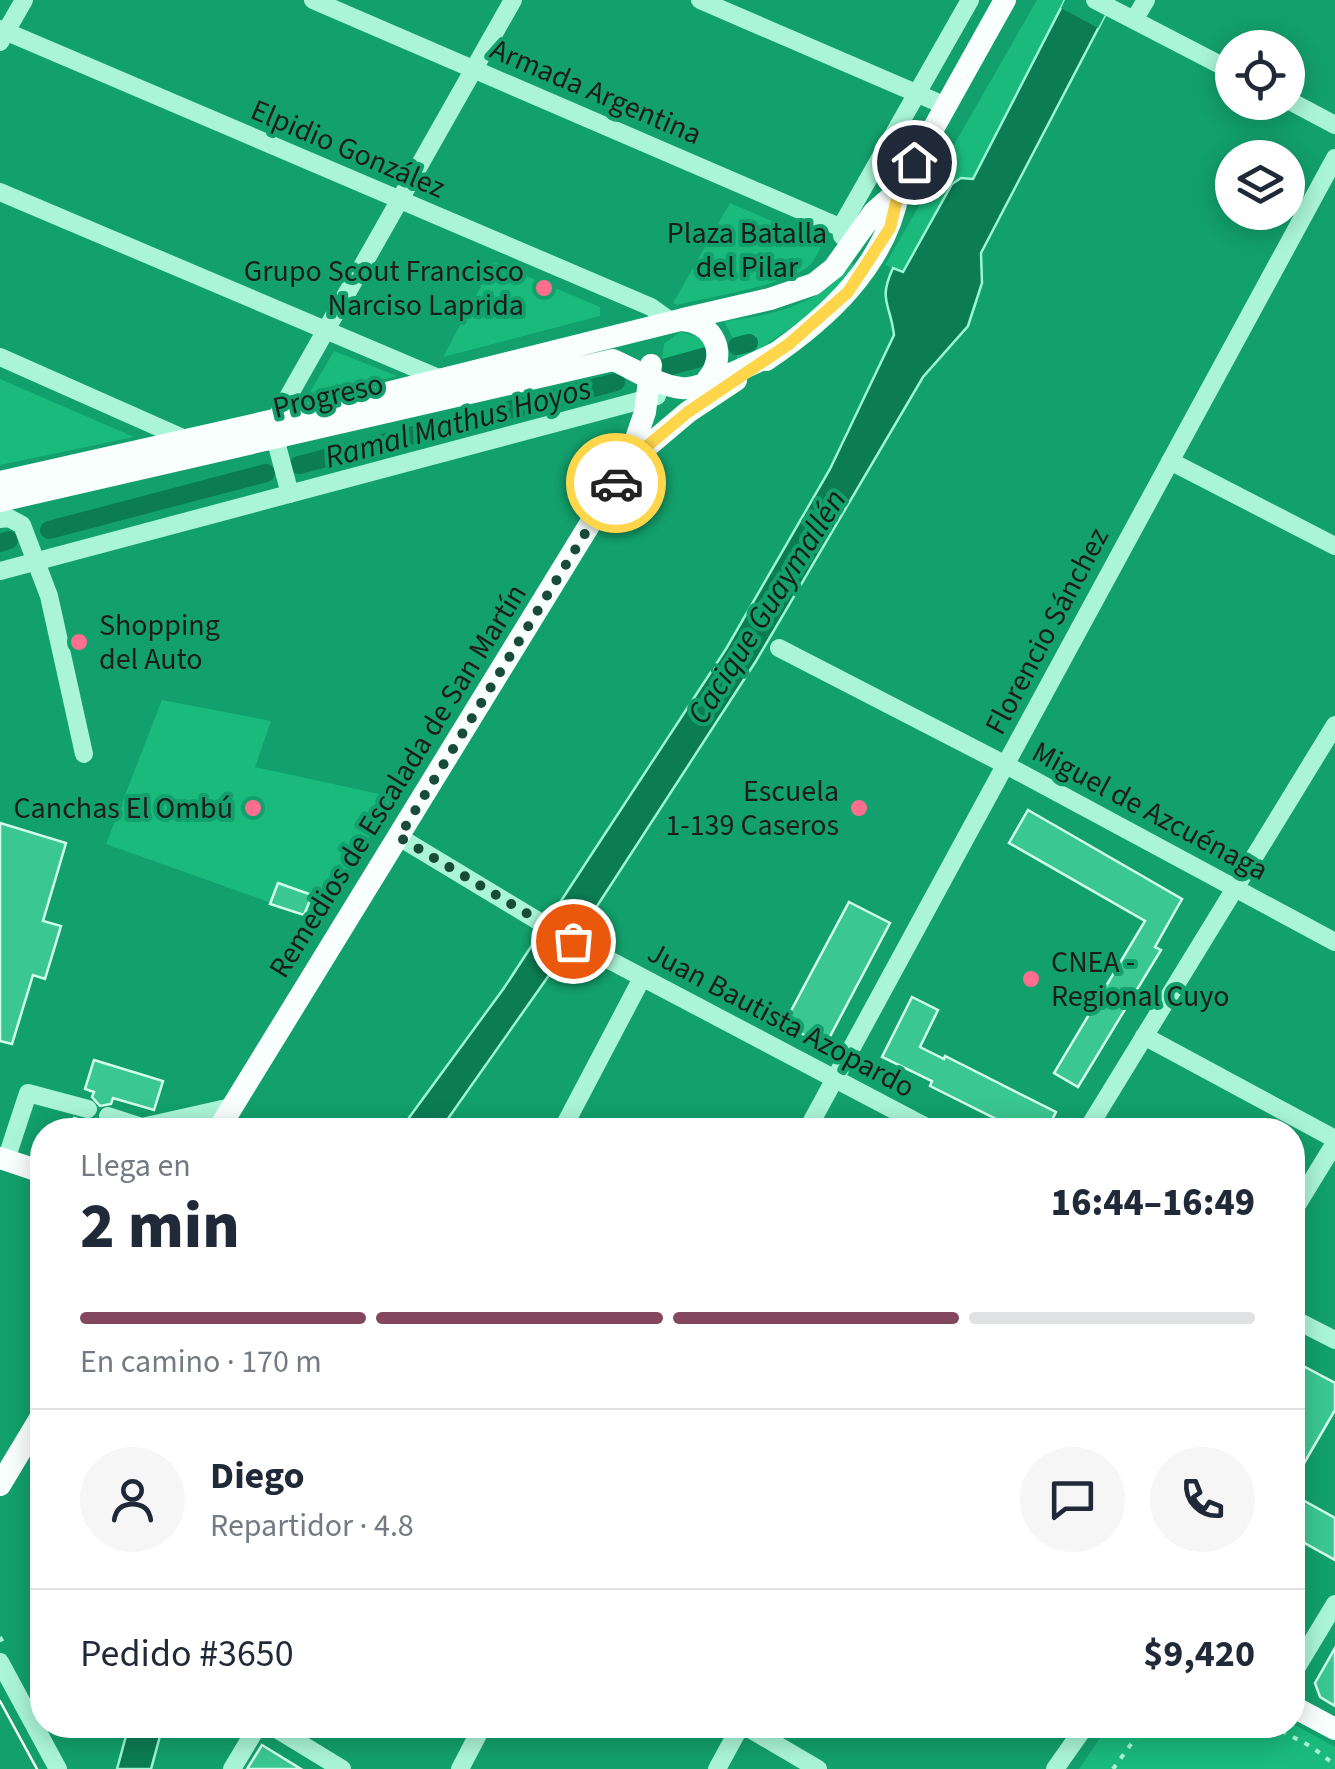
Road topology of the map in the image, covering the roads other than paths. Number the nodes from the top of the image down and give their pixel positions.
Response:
1 (24, 0) edge
2 (313, 0) edge
3 (513, 0) edge
4 (700, 0) edge
5 (970, 0) edge
6 (1006, 0) edge
7 (1146, 0) edge
8 (1102, 4) edge
9 (1134, 20) junction
10 (2, 35) edge
11 (1215, 62) edge
12 (474, 69) junction
13 (917, 93) junction
14 (946, 106) junction
15 (1305, 109) edge
16 (1335, 125) edge
17 (1335, 158) edge
18 (899, 190) junction
19 (0, 192) edge
20 (398, 200) junction
21 (850, 231) junction
22 (672, 322) junction
23 (325, 331) junction
24 (778, 352) junction
25 (0, 357) edge
26 (441, 379) junction
27 (653, 381) junction
28 (695, 392) junction
29 (599, 410) junction
30 (640, 431) junction
31 (277, 436) junction
32 (185, 439) junction
33 (1170, 461) junction
34 (628, 462) junction
35 (0, 482) edge
36 (290, 494) junction
37 (0, 501) edge
38 (0, 519) edge
39 (1335, 546) edge
40 (31, 555) junction
41 (0, 571) edge
42 (779, 648) dead end
43 (1335, 725) edge
44 (84, 754) dead end
45 (1006, 765) junction
46 (399, 837) junction
47 (1235, 889) junction
48 (1335, 942) edge
49 (642, 978) junction
50 (1144, 1036) junction
51 (835, 1080) junction
52 (231, 1107) junction
53 (88, 1109) dead end
54 (108, 1116) dead end
55 (114, 1118) edge
56 (184, 1118) edge
57 (225, 1118) edge
58 (568, 1118) edge
59 (814, 1118) edge
60 (909, 1118) edge
61 (1094, 1118) edge
62 (1293, 1118) edge
63 (1305, 1125) edge
64 (1335, 1141) edge
65 (3, 1159) edge
66 (30, 1168) edge
67 (1305, 1191) edge
68 (1305, 1325) edge
69 (1335, 1340) edge
70 (30, 1435) edge
71 (0, 1485) edge
72 (1335, 1604) edge
73 (1305, 1653) edge
74 (0, 1662) edge
75 (1305, 1713) edge
76 (30, 1717) edge
77 (1335, 1729) edge
78 (41, 1738) edge
79 (251, 1738) edge
80 (288, 1738) edge
81 (477, 1738) edge
82 (735, 1738) edge
83 (764, 1738) edge
84 (1077, 1738) edge
85 (58, 1769) edge
86 (232, 1769) edge
87 (342, 1769) edge
88 (460, 1769) edge
89 (717, 1769) edge
90 (818, 1769) edge
91 (1055, 1769) edge

1 - 10 street
2 - 12 street, Armada Argentina
3 - 12 street
4 - 13 street
5 - 13 street
6 - 14 main road
7 - 9 street
8 - 9 street
9 - 11 street
10 - 20 street, Elpidio González
12 - 20 street
12 - 21 street, Armada Argentina
13 - 14 street
13 - 21 street
14 - 18 main road
15 - 16 street
17 - 33 street, Florencio Sánchez
18 - 21 main road, Progreso
18 - 24 main road, Remedios de Escalada de San Martín
19 - 23 street
20 - 22 street, Elpidio González
20 - 23 street
21 - 22 main road, Progreso
22 - 26 main road, Progreso
22 - 27 main road
22 - 28 main road
23 - 26 street
23 - 31 street
24 - 28 main road, Remedios de Escalada de San Martín
24 - 28 main road
25 - 32 street
26 - 31 main road, Progreso
27 - 28 main road
27 - 29 street
27 - 30 main road, Remedios de Escalada de San Martín
27 - 31 main road, Progreso
28 - 34 main road, Remedios de Escalada de San Martín
29 - 30 street
29 - 36 street
30 - 34 main road, Remedios de Escalada de San Martín
31 - 32 main road, Progreso
31 - 36 street
31 - 37 main road, Progreso
32 - 35 main road, Progreso
33 - 39 street
33 - 45 street, Florencio Sánchez
34 - 46 main road, Remedios de Escalada de San Martín
36 - 40 street
38 - 40 street
40 - 41 street
40 - 44 street
42 - 45 street, Miguel de Azcuénaga
43 - 47 street
45 - 47 street, Miguel de Azcuénaga
45 - 51 street, Florencio Sánchez
46 - 49 street, Juan Bautista Azopardo
46 - 52 main road, Remedios de Escalada de San Martín
47 - 48 street, Miguel de Azcuénaga
47 - 50 street
49 - 51 street, Juan Bautista Azopardo
49 - 58 street
50 - 61 street
50 - 62 street
51 - 59 street, Florencio Sánchez
51 - 60 street, Juan Bautista Azopardo
52 - 56 street
52 - 57 main road, Remedios de Escalada de San Martín
53 - 65 street
54 - 55 street
63 - 64 street
64 - 67 street
65 - 66 main road
68 - 69 street
70 - 71 main road
72 - 73 street
74 - 76 street
75 - 77 main road
78 - 85 street
79 - 86 street
80 - 87 street
81 - 88 street
82 - 89 street
83 - 90 street
84 - 91 street

